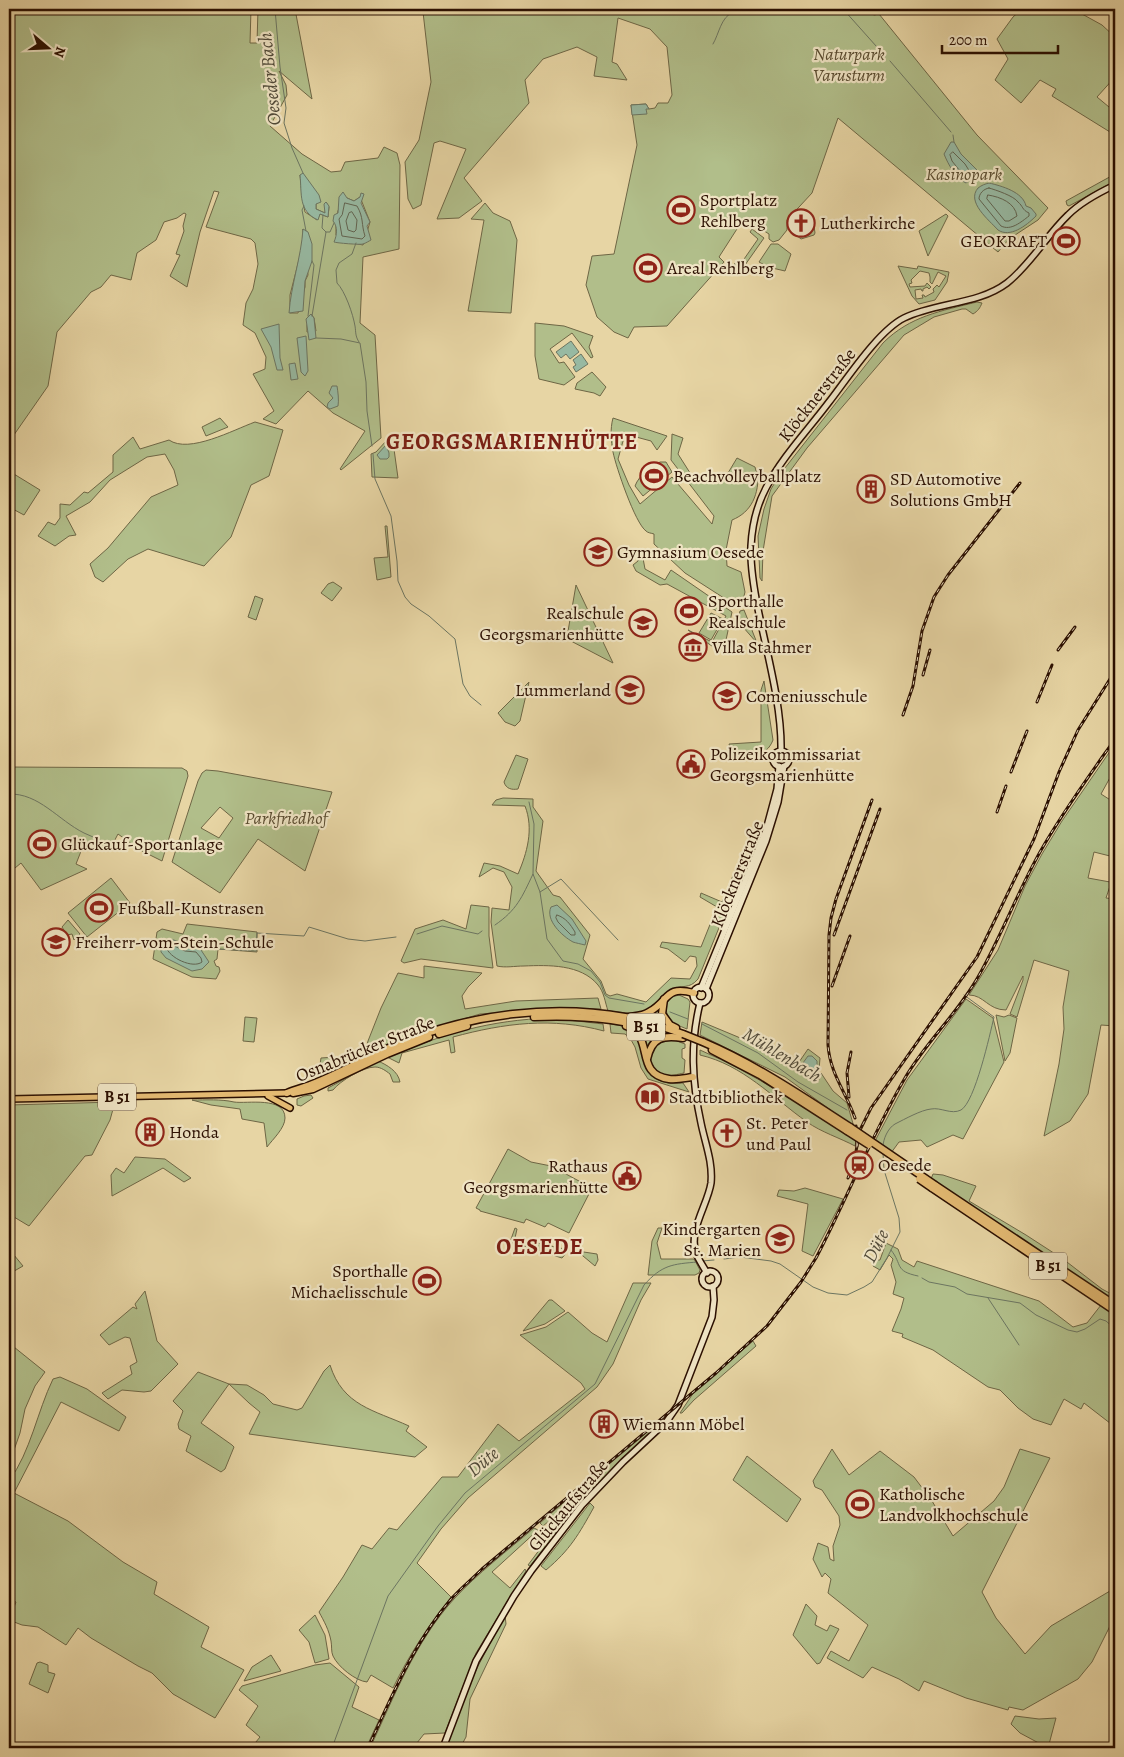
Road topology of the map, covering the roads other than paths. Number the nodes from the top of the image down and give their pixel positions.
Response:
1 (1115, 185) edge
2 (781, 751) junction
3 (782, 766) junction
4 (755, 857) junction
5 (750, 879) junction
6 (704, 988) junction
7 (694, 993) junction
8 (664, 998) junction
9 (700, 1003) junction
10 (600, 1016) junction
11 (608, 1017) junction
12 (626, 1018) junction
13 (683, 1036) junction
14 (647, 1060) junction
15 (366, 1061) junction
16 (693, 1077) junction
17 (287, 1093) joint
18 (265, 1095) junction
19 (9, 1099) edge
20 (290, 1108) dead end
21 (934, 1186) junction
22 (707, 1273) junction
23 (713, 1286) junction
24 (1115, 1306) edge
25 (1115, 1311) edge
26 (442, 1748) edge

1 - 2 main road, Klöcknerstraße
2 - 3 main road
2 - 3 main road
3 - 4 main road, Klöcknerstraße
3 - 5 main road, Klöcknerstraße
4 - 5 main road
4 - 6 main road, Klöcknerstraße
5 - 6 main road, Klöcknerstraße
6 - 7 main road
6 - 9 main road
7 - 8 highway
7 - 9 main road
8 - 12 highway
8 - 13 highway
9 - 16 main road
10 - 11 highway, Osnabrücker Straße / B 51
10 - 15 highway, Osnabrücker Straße / B 51
10 - 15 highway, Osnabrücker Straße / B 51
11 - 12 highway, Osnabrücker Straße / B 51
11 - 13 highway, Osnabrücker Straße / B 51
11 - 14 highway
12 - 13 highway, Osnabrücker Straße / B 51
13 - 14 highway
13 - 21 highway, Osnabrücker Straße / B 51, bridge
14 - 16 highway
15 - 17 highway, Osnabrücker Straße / B 51
16 - 22 main road
17 - 18 main road, B 51
18 - 19 main road, B 51
18 - 20 main road
21 - 24 highway, Osnabrücker Straße / B 51
21 - 25 highway, Osnabrücker Straße / B 51
22 - 23 main road
22 - 23 main road
23 - 26 main road, Glückaufstraße

